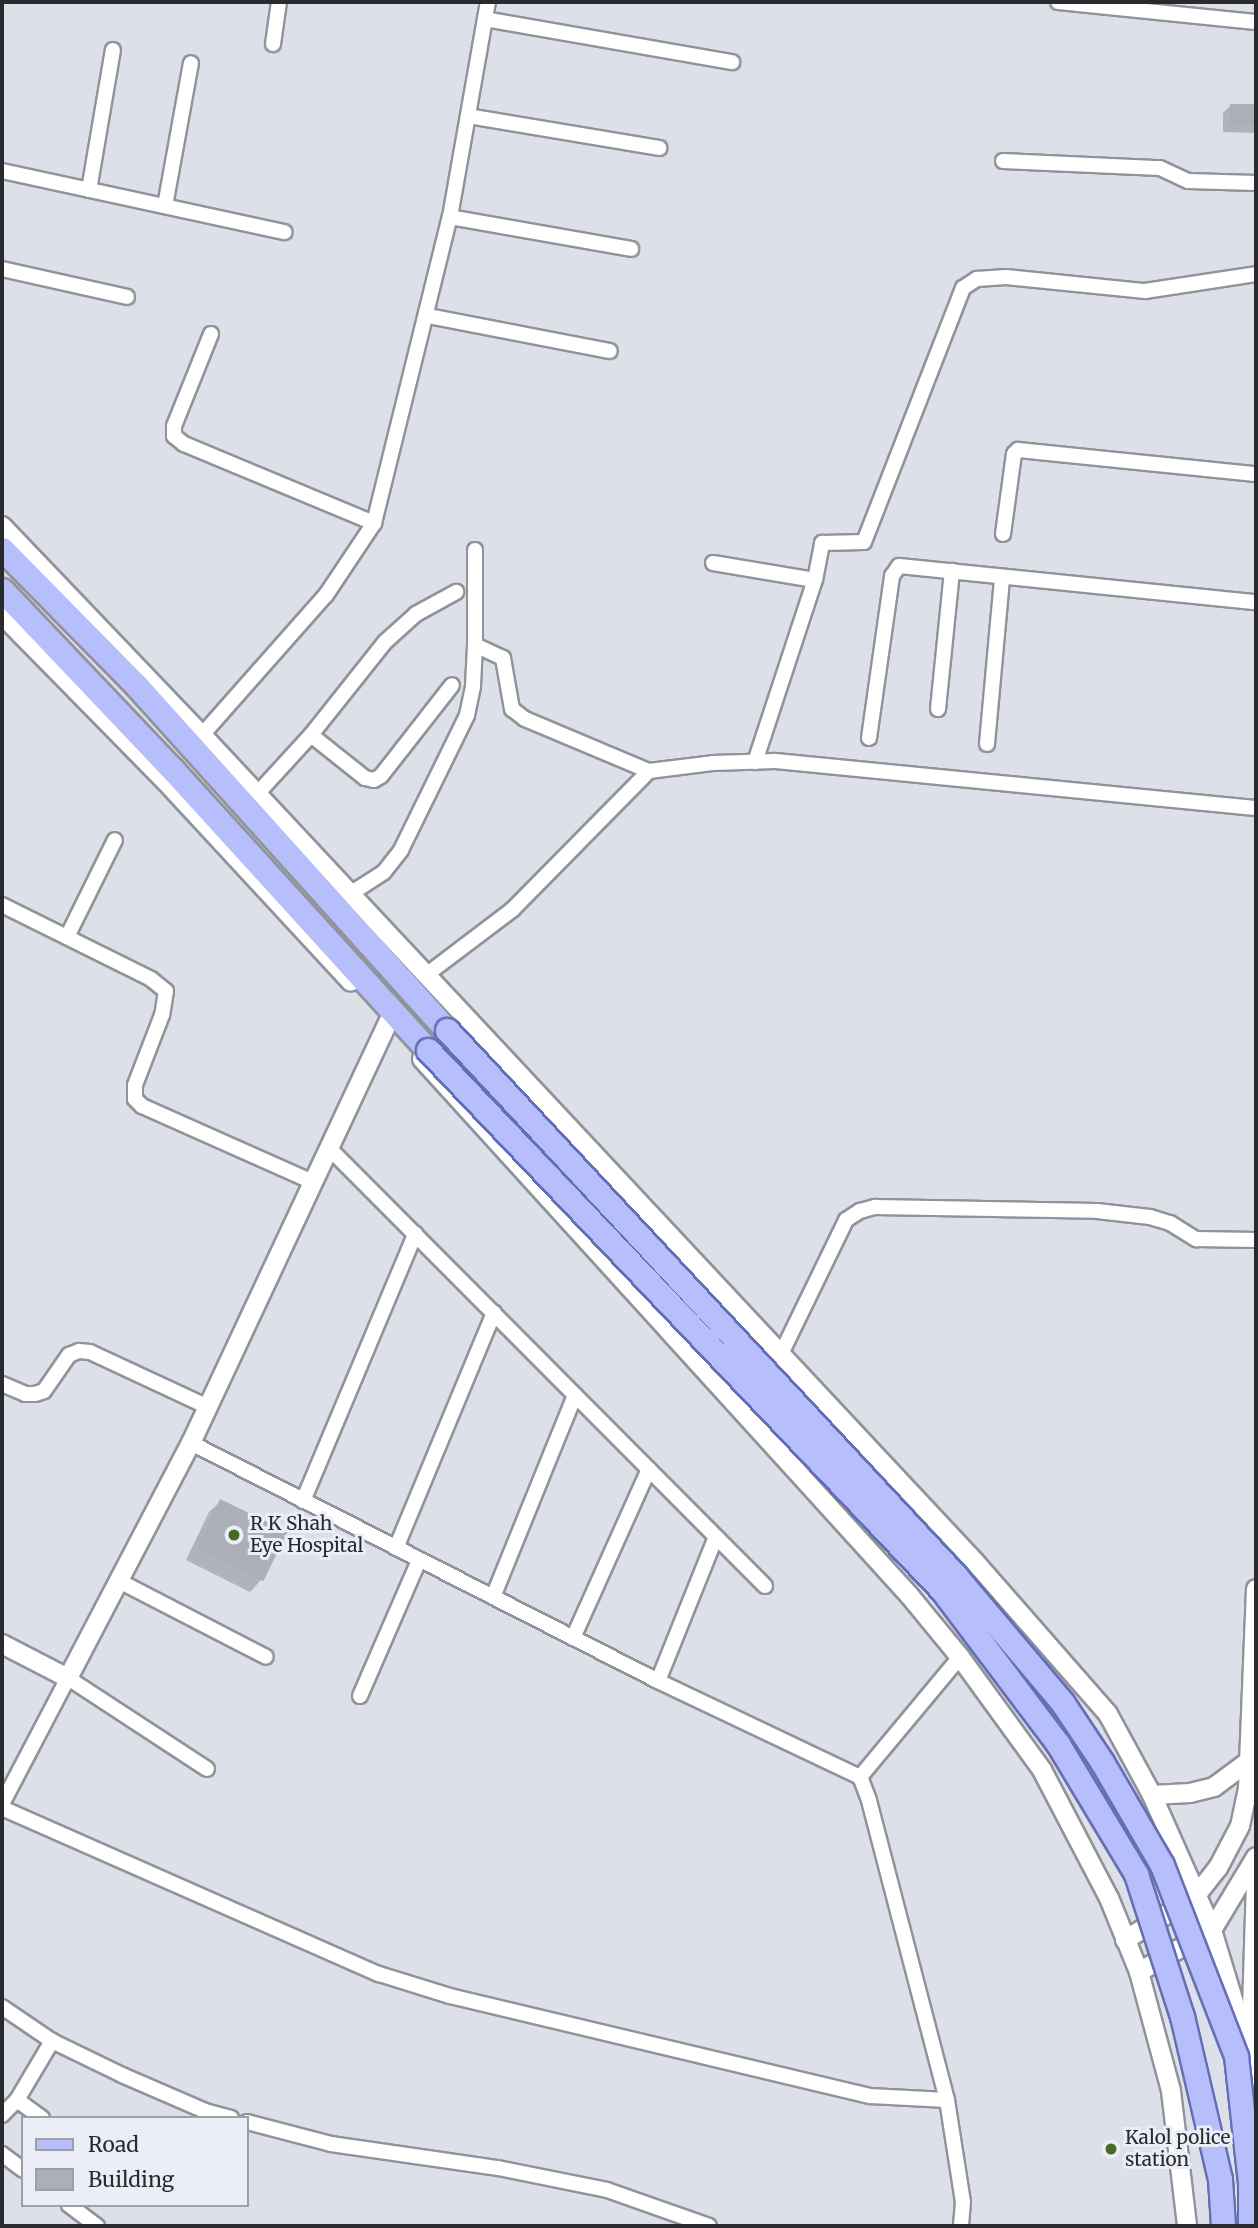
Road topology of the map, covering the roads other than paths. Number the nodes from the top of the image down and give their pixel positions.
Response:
1 (279, 2) edge
2 (488, 2) edge
3 (1058, 2) edge
4 (485, 19) junction
5 (1256, 22) edge
6 (273, 44) dead end
7 (113, 50) dead end
8 (732, 62) dead end
9 (191, 63) dead end
10 (468, 116) junction
11 (659, 148) dead end
12 (1003, 160) dead end
13 (2, 171) edge
14 (1256, 183) edge
15 (89, 190) junction
16 (165, 206) junction
17 (450, 217) junction
18 (285, 232) dead end
19 (631, 249) dead end
20 (2, 269) edge
21 (1256, 274) edge
22 (127, 296) dead end
23 (428, 316) junction
24 (211, 334) dead end
25 (610, 351) dead end
26 (1256, 474) edge
27 (374, 523) junction
28 (2, 526) edge
29 (1003, 534) dead end
30 (2, 549) edge
31 (475, 550) dead end
32 (713, 563) dead end
33 (952, 571) junction
34 (1002, 578) junction
35 (814, 580) junction
36 (2, 590) edge
37 (456, 592) dead end
38 (1256, 602) edge
39 (2, 615) edge
40 (475, 645) junction
41 (452, 685) dead end
42 (938, 709) dead end
43 (311, 735) junction
44 (202, 736) junction
45 (869, 738) dead end
46 (987, 744) dead end
47 (755, 761) junction
48 (649, 771) junction
49 (257, 794) junction
50 (1256, 808) edge
51 (116, 840) dead end
52 (350, 894) junction
53 (2, 905) edge
54 (67, 937) junction
55 (426, 975) junction
56 (388, 1022) junction
57 (329, 1148) junction
58 (313, 1182) junction
59 (415, 1234) junction
60 (1256, 1240) edge
61 (494, 1313) junction
62 (781, 1354) junction
63 (2, 1384) edge
64 (575, 1395) junction
65 (208, 1407) junction
66 (191, 1443) junction
67 (649, 1469) junction
68 (303, 1501) junction
69 (716, 1537) junction
70 (396, 1548) junction
71 (419, 1560) junction
72 (119, 1581) junction
73 (765, 1586) dead end
74 (1256, 1589) edge
75 (493, 1597) junction
76 (573, 1638) junction
77 (2, 1644) edge
78 (266, 1657) dead end
79 (960, 1657) junction
80 (68, 1678) junction
81 (658, 1681) junction
82 (360, 1696) dead end
83 (1249, 1761) junction
84 (207, 1769) dead end
85 (860, 1777) junction
86 (1153, 1795) junction
87 (2, 1806) edge
88 (1256, 1857) edge
89 (1256, 1880) edge
90 (1195, 1897) junction
91 (1212, 1930) junction
92 (1125, 1940) junction
93 (1139, 1972) junction
94 (2, 2007) edge
95 (52, 2041) junction
96 (1251, 2055) junction
97 (1256, 2092) edge
98 (17, 2100) junction
99 (947, 2101) junction
100 (2, 2115) edge
101 (39, 2116) edge
102 (224, 2116) edge
103 (248, 2122) edge
104 (2, 2154) edge
105 (21, 2168) edge
106 (72, 2207) edge
107 (97, 2226) edge
108 (709, 2226) edge
109 (961, 2226) edge
110 (1187, 2226) edge
111 (1223, 2226) edge
112 (1250, 2226) edge

1 - 6 street
2 - 4 street
3 - 5 street
4 - 8 street
4 - 10 street
7 - 15 street
9 - 16 street
10 - 11 street
10 - 17 street
12 - 14 street
13 - 15 street
15 - 16 street
16 - 18 street
17 - 19 street
17 - 23 street
20 - 22 street
21 - 35 street
23 - 25 street
23 - 27 street
24 - 27 street
26 - 29 street
27 - 44 street
28 - 44 street
30 - 112 main road, bridge
31 - 40 street
32 - 35 street
33 - 34 street
33 - 42 street
33 - 45 street
34 - 38 street
34 - 46 street
35 - 47 street
36 - 111 main road, bridge
37 - 43 street
39 - 56 street
40 - 48 street
40 - 52 street
41 - 43 street
43 - 49 street
44 - 49 street
47 - 48 street
47 - 50 street
48 - 55 street
49 - 52 street
51 - 54 street
52 - 55 street
53 - 54 street
54 - 58 street
55 - 62 street
56 - 57 street
56 - 79 street
57 - 58 street
57 - 59 street
58 - 65 street
59 - 61 street
59 - 68 street
60 - 62 street
61 - 64 street
61 - 70 street
62 - 86 street
63 - 65 street
64 - 67 street
64 - 75 street
65 - 66 street
66 - 68 street
66 - 72 street
67 - 69 street
67 - 76 street
68 - 70 street
69 - 73 street
69 - 81 street
70 - 71 street
71 - 75 street
71 - 82 street
72 - 78 street
72 - 80 street
74 - 83 street
75 - 76 street
76 - 81 street
77 - 80 street
79 - 85 street
79 - 92 street
80 - 84 street
80 - 87 street
81 - 85 street
83 - 86 street
83 - 90 street
85 - 99 street
86 - 90 street
87 - 99 street
88 - 91 street
89 - 96 street
90 - 91 street
90 - 92 street
91 - 93 street
91 - 96 street
92 - 93 street
93 - 110 street
94 - 95 street
95 - 98 street
95 - 102 street
96 - 97 street
98 - 100 street
98 - 101 street
99 - 109 street
103 - 108 street
104 - 105 street
106 - 107 street

